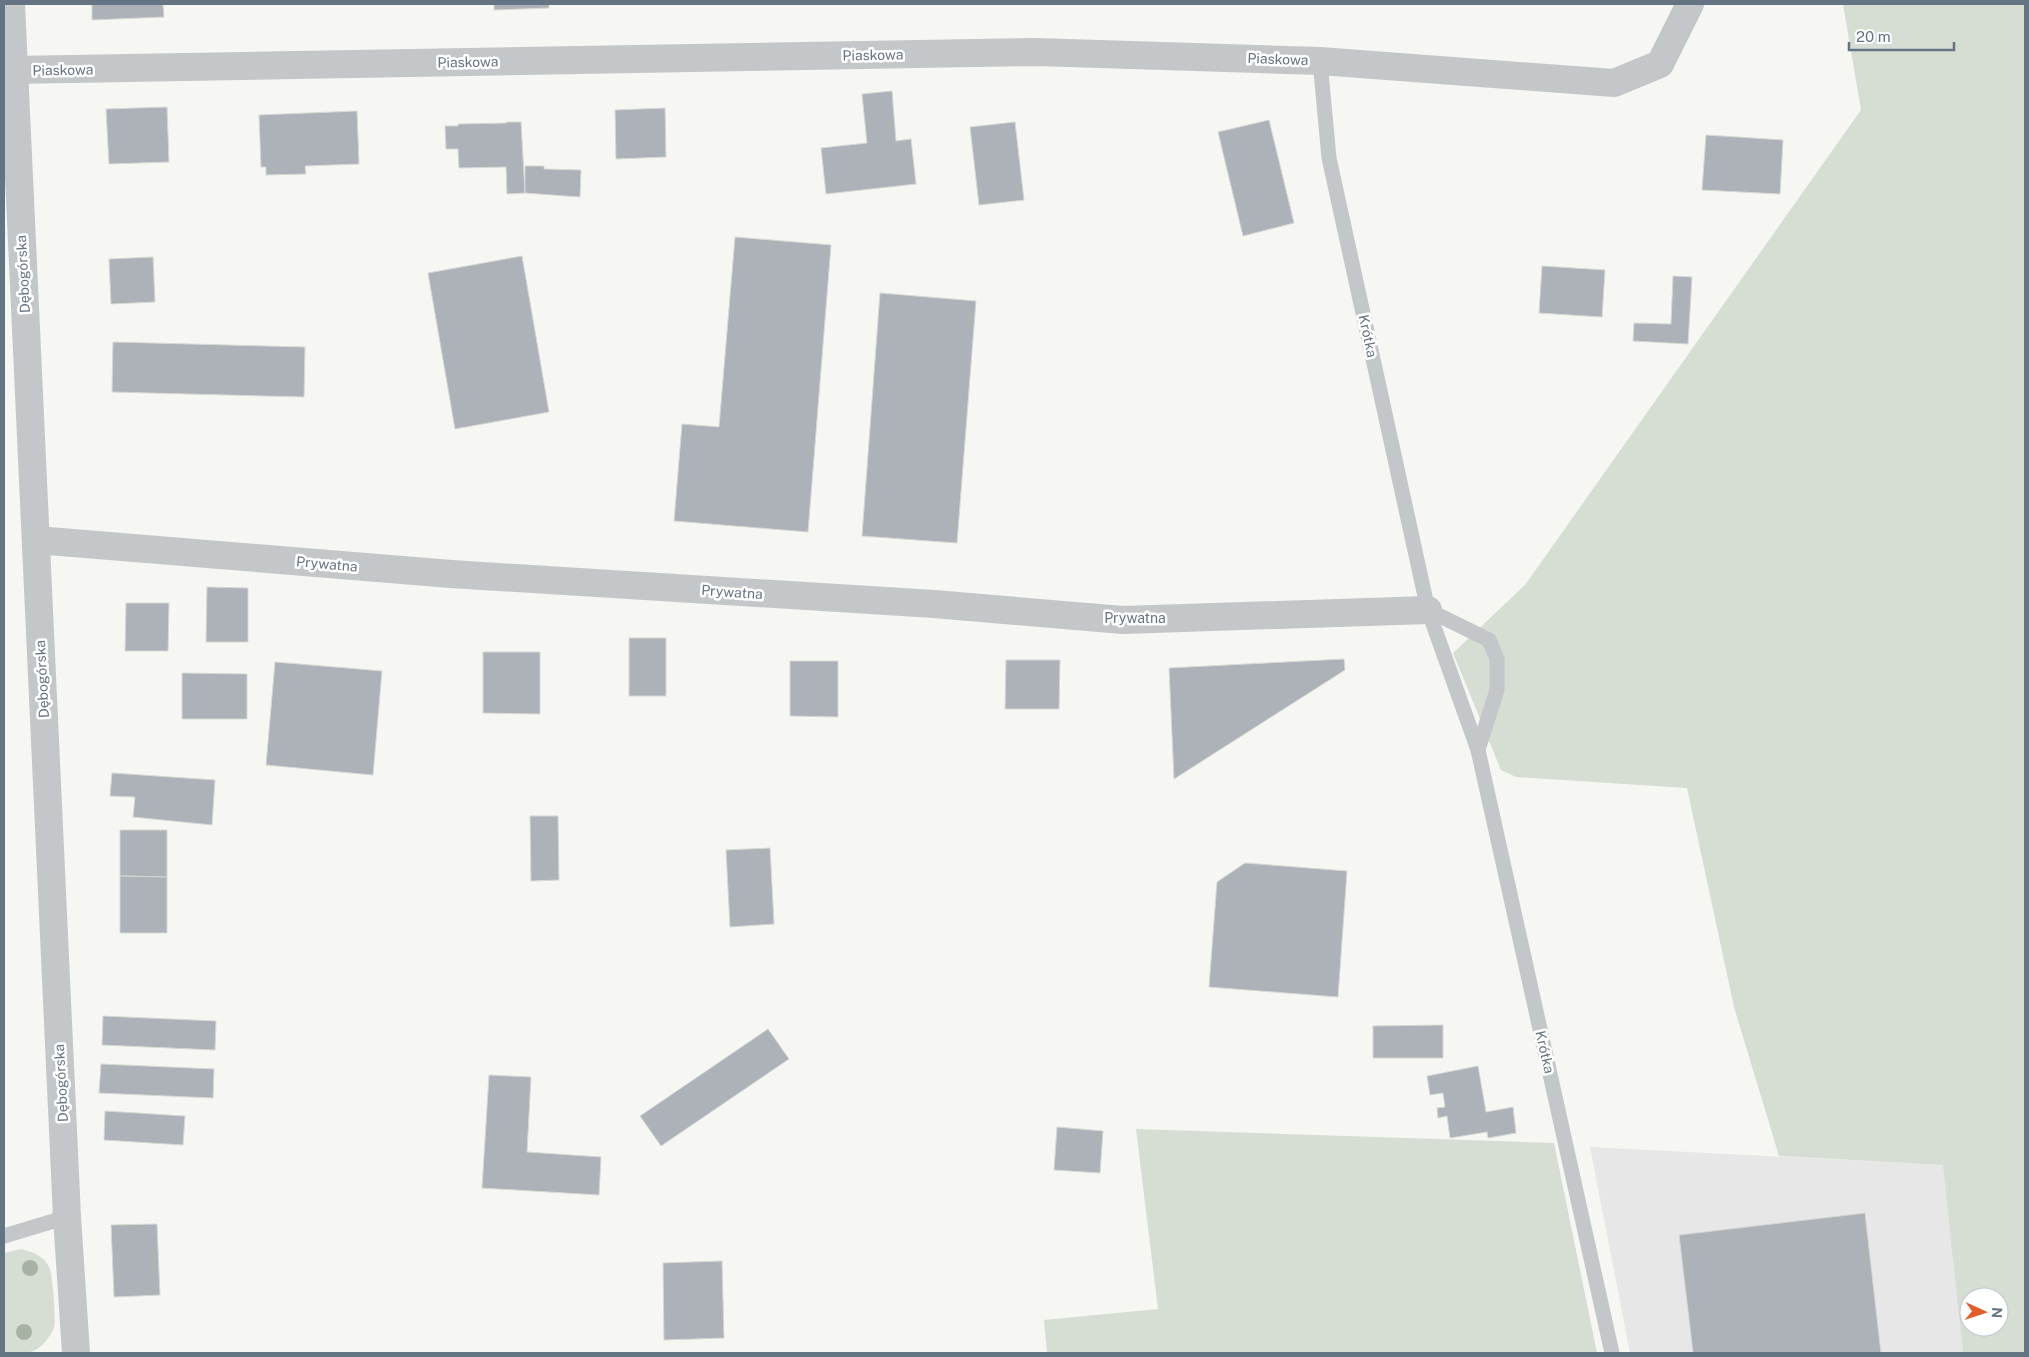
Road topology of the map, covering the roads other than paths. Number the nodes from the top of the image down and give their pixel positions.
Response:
1 (11, 4) edge
2 (1690, 4) edge
3 (1320, 61) junction
4 (14, 70) junction
5 (36, 540) junction
6 (1428, 610) junction
7 (1478, 750) junction
8 (67, 1217) junction
9 (4, 1236) edge
10 (76, 1353) edge
11 (1612, 1353) edge

1 - 4 street, Dębogórska
2 - 3 street, Piaskowa
3 - 4 street, Piaskowa
3 - 6 lane, Krótka
4 - 5 street, Dębogórska
5 - 6 street, Prywatna
5 - 8 street, Dębogórska
6 - 7 lane, Krótka
6 - 7 lane
7 - 11 lane, Krótka
8 - 9 lane
8 - 10 street, Dębogórska

